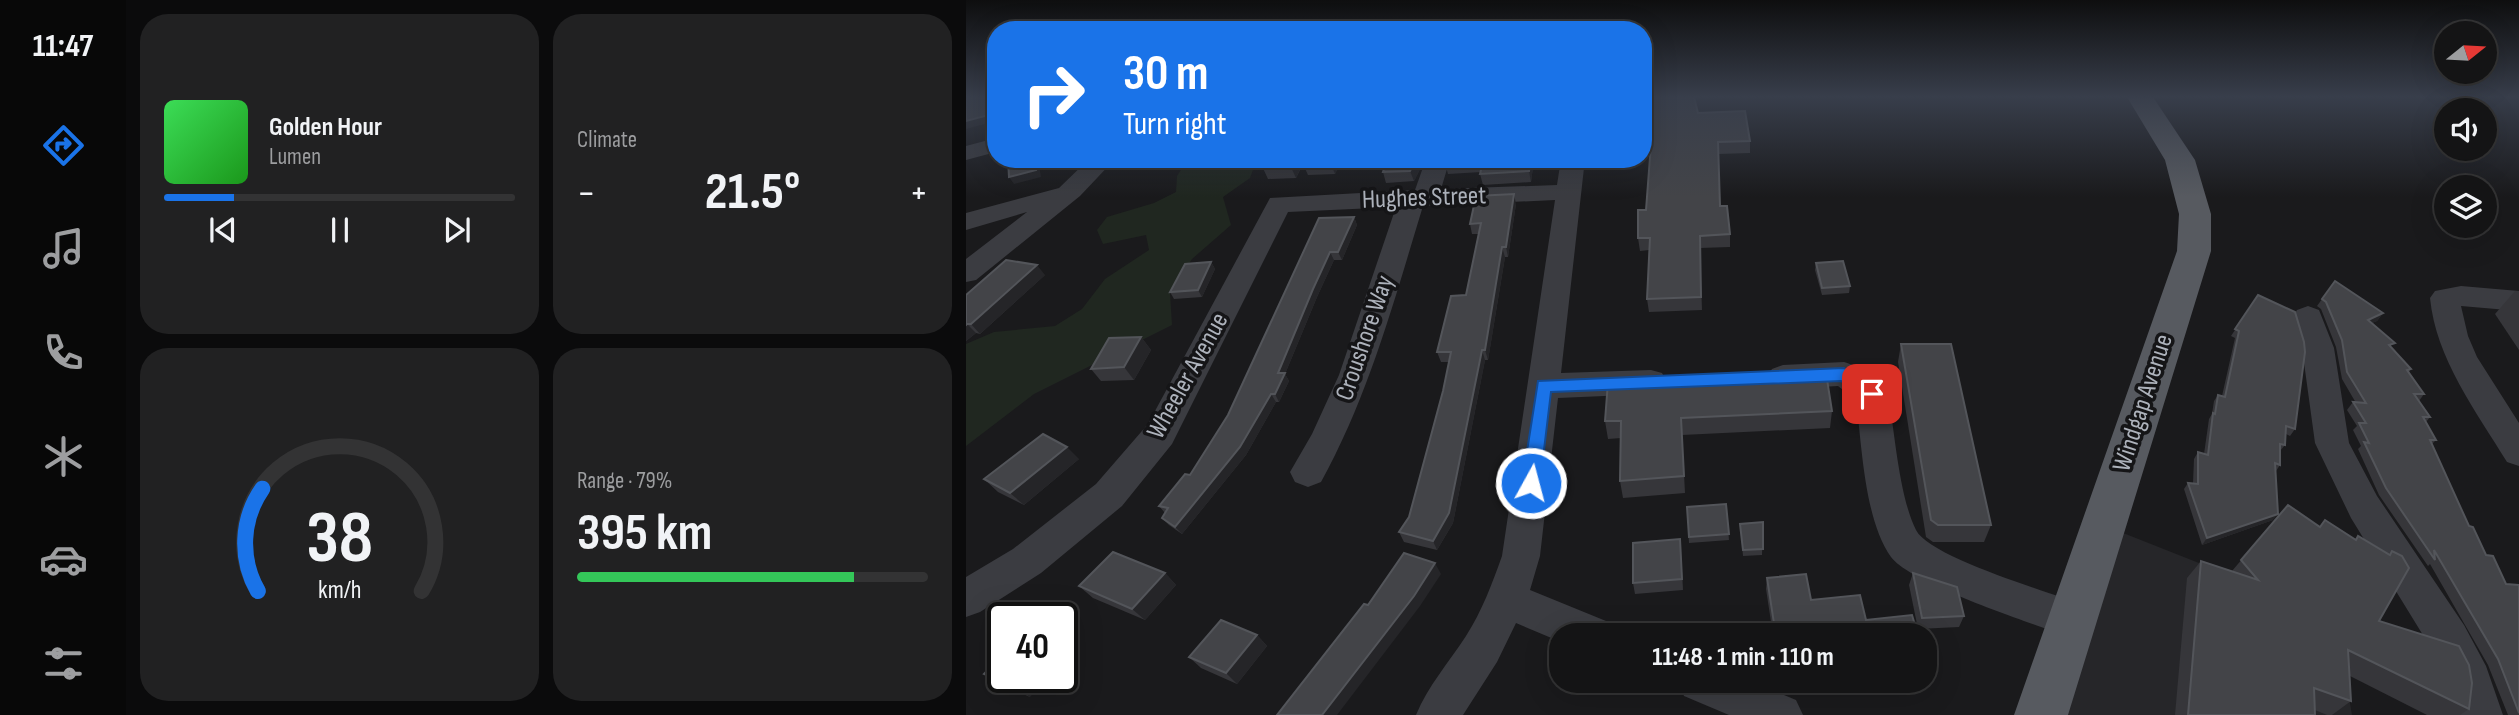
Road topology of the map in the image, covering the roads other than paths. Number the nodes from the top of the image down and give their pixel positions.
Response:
1 (2161, 130) edge
2 (987, 147) edge
3 (966, 153) edge
4 (1094, 168) edge
5 (1434, 168) edge
6 (1572, 168) edge
7 (1071, 191) junction
8 (1569, 192) junction
9 (1419, 198) junction
10 (1279, 204) joint
11 (966, 222) edge
12 (966, 273) edge
13 (2519, 301) edge
14 (2308, 317) dead end
15 (1748, 378) edge
16 (1680, 381) edge
17 (1544, 386) junction
18 (2519, 452) edge
19 (1308, 472) dead end
20 (966, 598) edge
21 (1507, 600) junction
22 (2072, 619) junction
23 (1562, 623) edge
24 (1728, 693) edge
25 (1438, 715) edge
26 (1781, 715) edge
27 (2041, 715) edge
28 (2480, 715) edge

1 - 22 main road, Windgap Avenue
2 - 3 street
4 - 7 street
5 - 9 street, Croushore Way
6 - 8 street
7 - 11 street
7 - 12 street
8 - 9 street, Hughes Street
8 - 17 street
9 - 10 street, Hughes Street
9 - 19 street, Croushore Way
10 - 20 street, Wheeler Avenue
13 - 18 street
14 - 28 street
15 - 22 street
16 - 17 street
17 - 21 street
21 - 23 street
21 - 25 street
22 - 27 main road, Windgap Avenue
24 - 26 street

